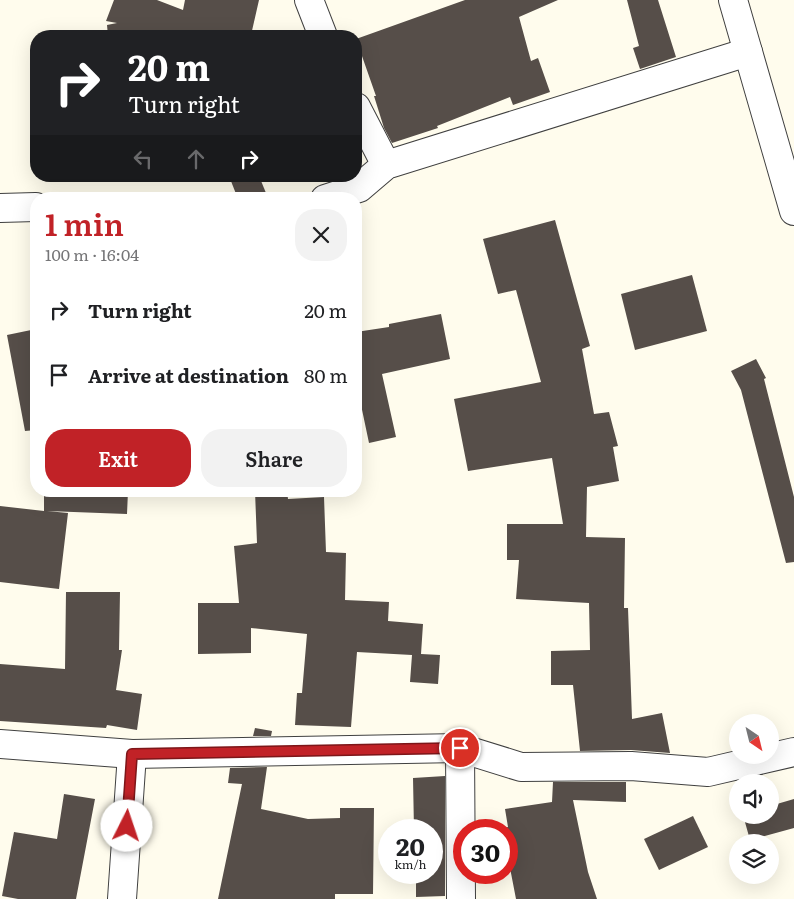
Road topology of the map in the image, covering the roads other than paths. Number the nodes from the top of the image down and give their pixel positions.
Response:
1 (309, 0) edge
2 (733, 0) edge
3 (321, 30) edge
4 (748, 52) junction
5 (362, 119) edge
6 (386, 165) junction
7 (347, 192) edge
8 (30, 207) edge
9 (0, 208) edge
10 (794, 211) edge
11 (0, 744) edge
12 (460, 748) junction
13 (794, 752) edge
14 (132, 754) junction
15 (122, 899) edge
16 (461, 899) edge

1 - 3 street
2 - 4 street
4 - 6 street
4 - 10 street
5 - 6 street
6 - 7 street
8 - 9 street
11 - 14 street
12 - 13 street
12 - 14 street
12 - 16 street
14 - 15 street

